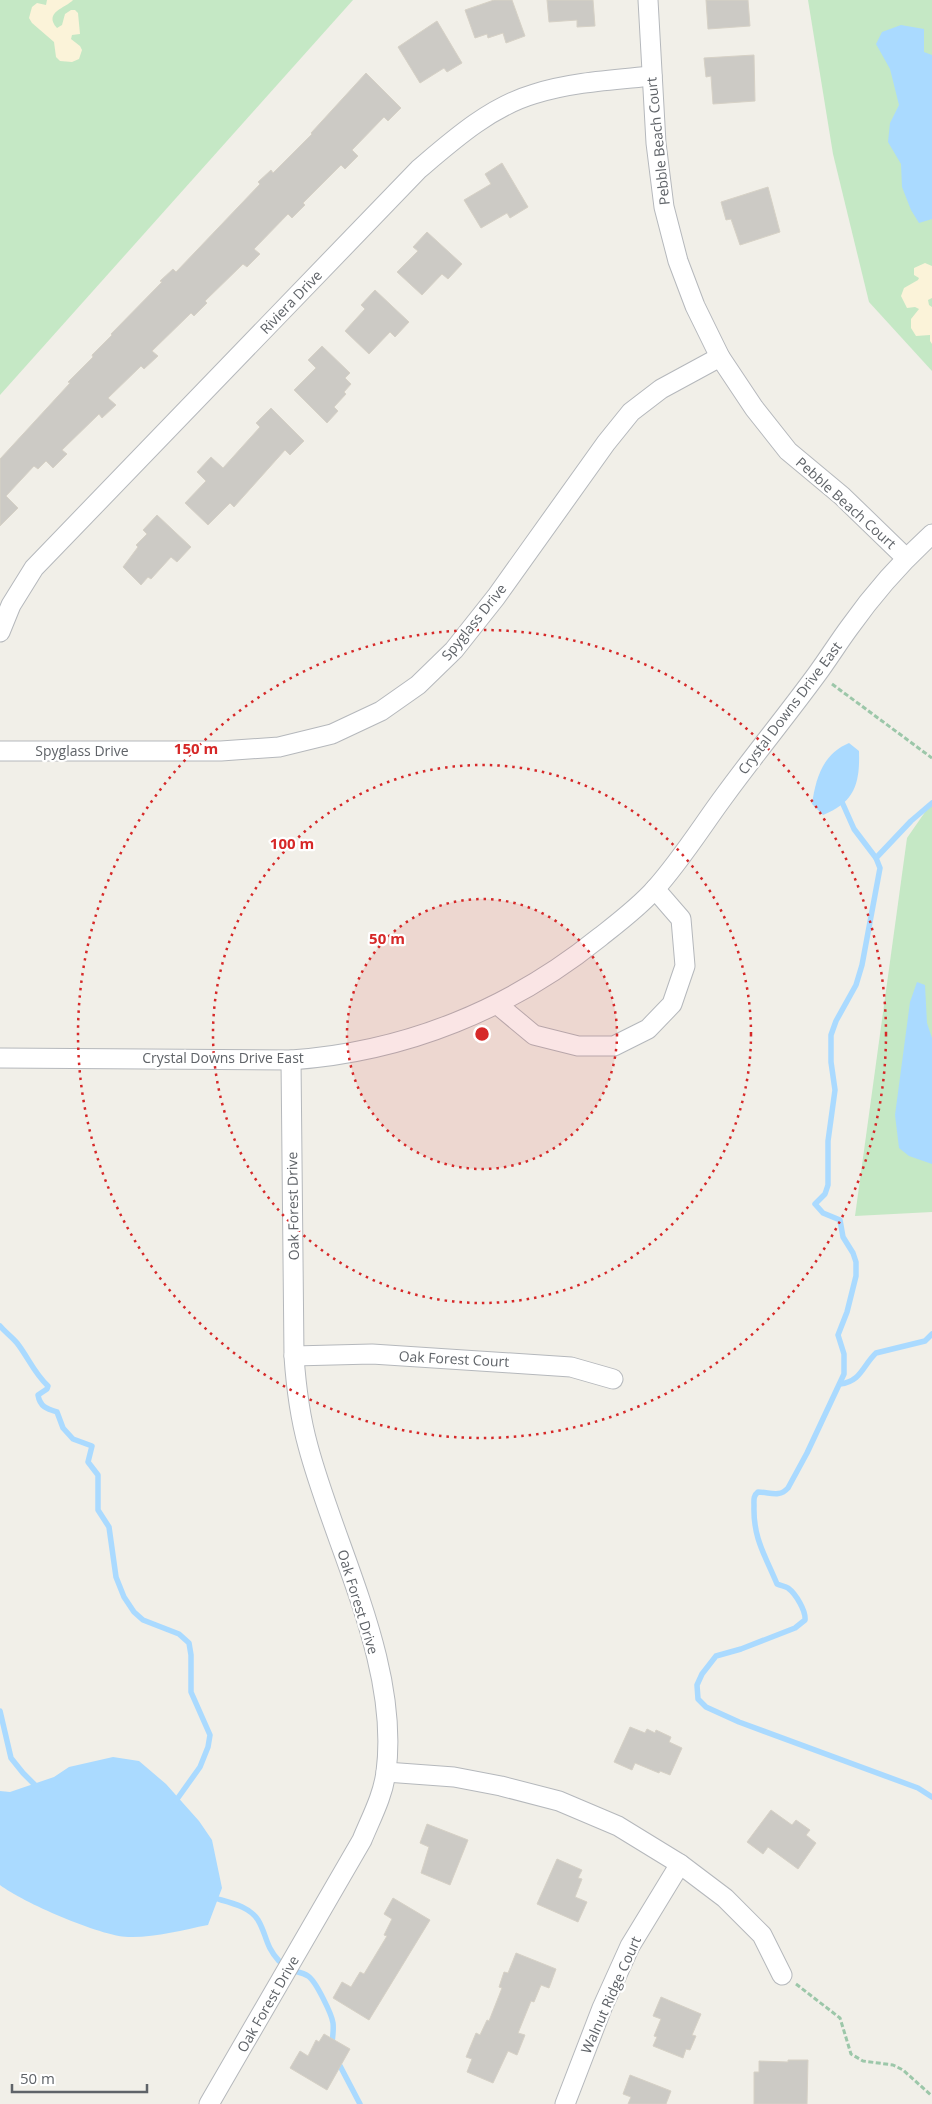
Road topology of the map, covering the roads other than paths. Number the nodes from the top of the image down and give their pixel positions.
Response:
1 (648, 0) edge
2 (652, 76) junction
3 (720, 358) junction
4 (932, 534) edge
5 (906, 558) junction
6 (0, 632) edge
7 (0, 751) edge
8 (655, 889) junction
9 (498, 1005) junction
10 (0, 1058) edge
11 (291, 1060) junction
12 (294, 1356) junction
13 (613, 1379) dead end
14 (386, 1772) junction
15 (680, 1864) junction
16 (782, 1975) road end
17 (209, 2104) edge
18 (565, 2104) edge

1 - 2 street, Pebble Beach Court
2 - 3 street, Pebble Beach Court
2 - 6 street, Riviera Drive
3 - 5 street, Pebble Beach Court
3 - 7 street, Spyglass Drive
4 - 5 street, Crystal Downs Drive East
5 - 8 street, Crystal Downs Drive East
8 - 9 street, Crystal Downs Drive East
8 - 9 street
9 - 11 street, Crystal Downs Drive East
10 - 11 street, Crystal Downs Drive East
11 - 12 street, Oak Forest Drive
12 - 13 street, Oak Forest Court
12 - 14 street, Oak Forest Drive
14 - 15 street
14 - 17 street, Oak Forest Drive
15 - 16 street
15 - 18 street, Walnut Ridge Court

